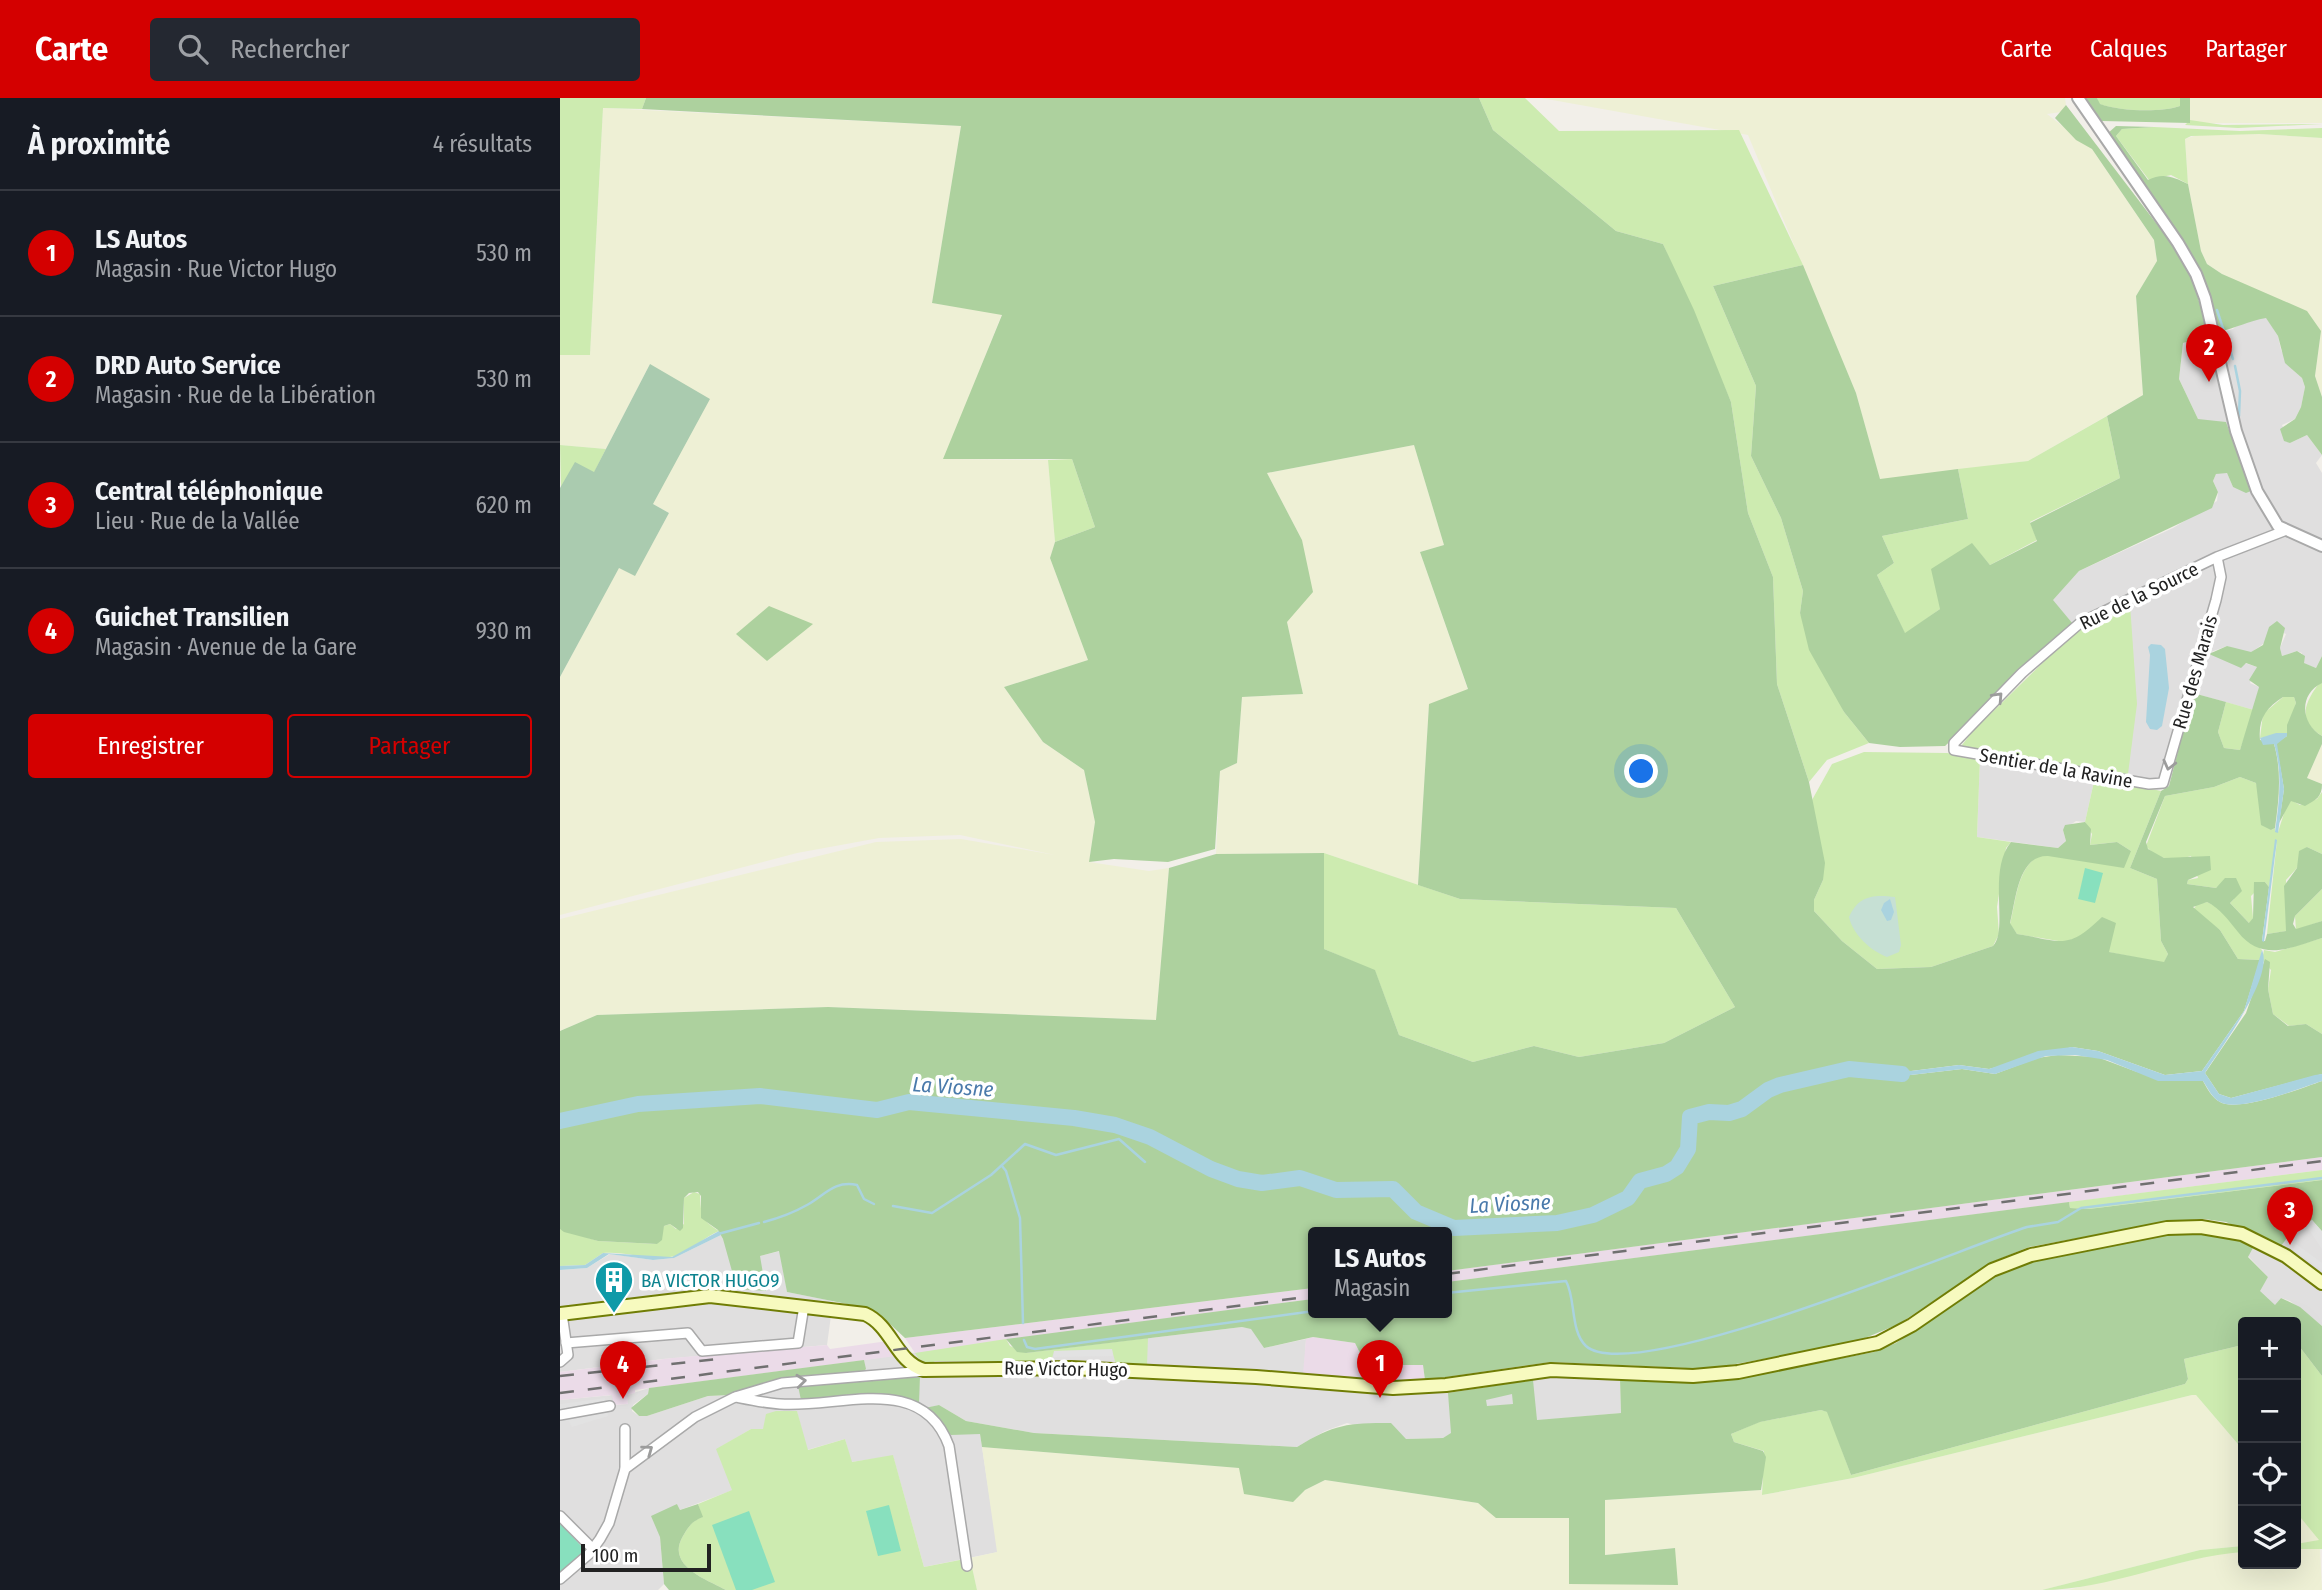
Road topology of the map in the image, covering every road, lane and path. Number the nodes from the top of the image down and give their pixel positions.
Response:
1 (2078, 98) edge
2 (2284, 531) junction
3 (2322, 546) edge
4 (2217, 557) junction
5 (1953, 747) joint
6 (2160, 785) joint
7 (2322, 1283) edge
8 (804, 1306) junction
9 (561, 1314) edge
10 (566, 1343) junction
11 (903, 1355) junction
12 (560, 1362) edge
13 (929, 1370) junction
14 (891, 1374) junction
15 (735, 1397) junction
16 (610, 1406) dead end
17 (560, 1415) edge
18 (625, 1429) dead end
19 (625, 1468) junction
20 (560, 1516) edge
21 (593, 1549) junction
22 (967, 1566) dead end
23 (560, 1578) edge

1 - 2 street
2 - 3 street
2 - 4 street, Rue de la Source
5 -> 4 street, Rue de la Source
4 -> 6 street, Rue des Marais
5 - 6 street, Sentier de la Ravine
7 - 13 main road, Rue Victor Hugo
8 - 9 main road
8 - 10 street
8 - 11 main road
9 - 10 street
10 - 12 street
11 - 13 main road
11 - 14 street
13 - 14 street
15 -> 14 street
19 -> 15 street
15 - 22 street
16 - 17 street
18 - 19 street
19 - 21 street
20 - 21 street
21 - 23 street

